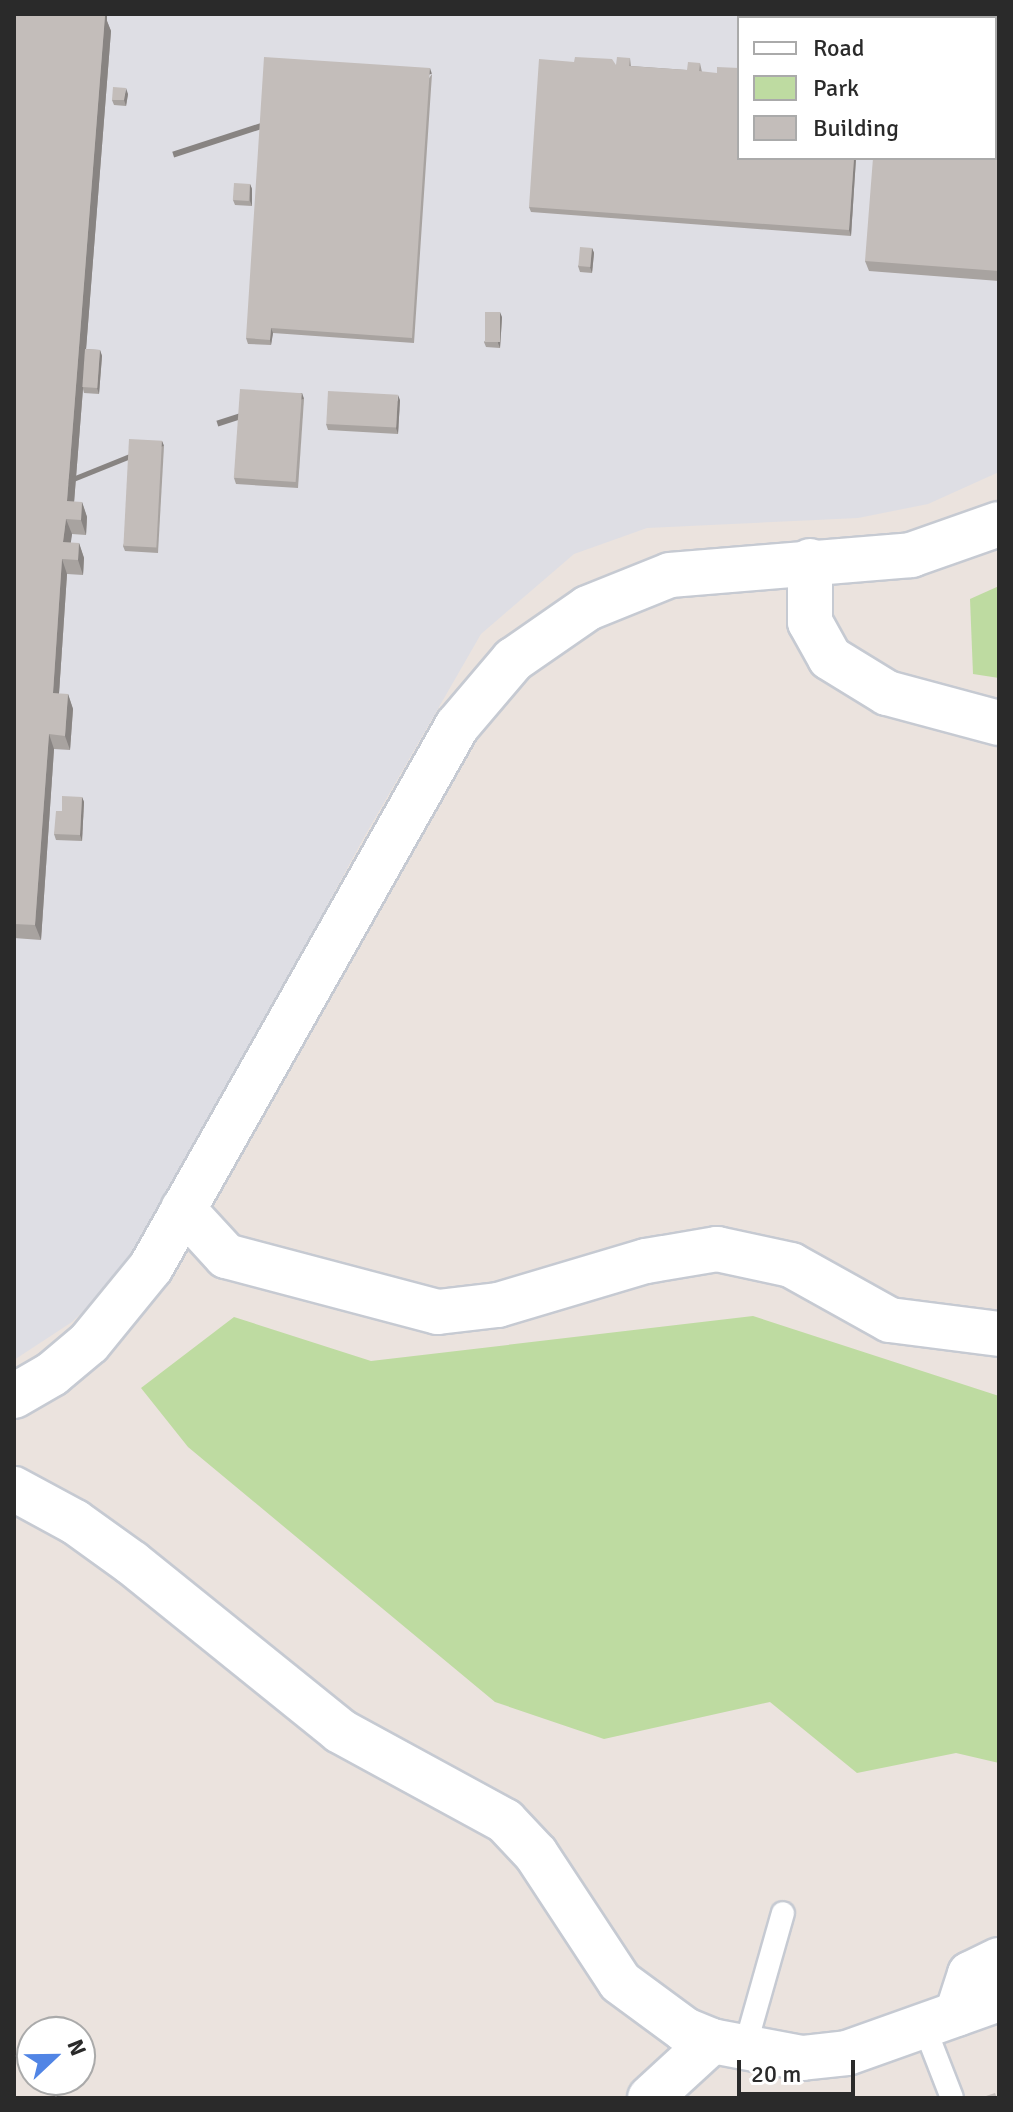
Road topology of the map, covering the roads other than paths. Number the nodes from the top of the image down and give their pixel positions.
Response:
1 (999, 524) edge
2 (810, 561) junction
3 (999, 723) edge
4 (183, 1209) junction
5 (999, 1334) edge
6 (14, 1396) edge
7 (14, 1489) edge
8 (783, 1913) dead end
9 (999, 1960) edge
10 (999, 1999) edge
11 (940, 2020) junction
12 (728, 2044) junction
13 (650, 2098) edge
14 (952, 2098) edge

1 - 2 street
2 - 3 street
2 - 4 street
4 - 5 street
4 - 6 street
7 - 12 street
8 - 12 lane
9 - 11 street
10 - 11 street
11 - 12 street
11 - 14 lane
12 - 13 street

